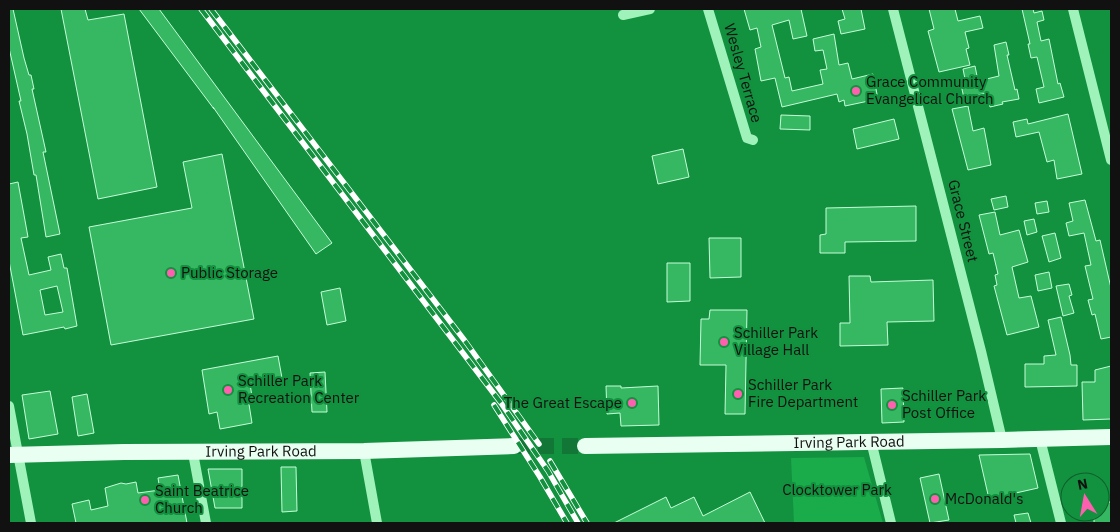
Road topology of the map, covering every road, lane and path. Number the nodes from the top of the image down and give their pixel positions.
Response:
1 (650, 9) edge
2 (708, 9) edge
3 (893, 9) edge
4 (1072, 9) edge
5 (623, 15) dead end
6 (753, 140) dead end
7 (1111, 160) edge
8 (9, 406) edge
9 (1111, 437) edge
10 (1040, 439) junction
11 (1002, 440) junction
12 (872, 442) junction
13 (514, 446) tunnel mouth
14 (585, 446) tunnel mouth
15 (364, 451) junction
16 (193, 453) junction
17 (13, 455) edge
18 (31, 523) edge
19 (206, 523) edge
20 (377, 523) edge
21 (891, 523) edge
22 (1061, 523) edge

1 - 5 street
2 - 6 street, Wesley Terrace
3 - 11 street, Grace Street
4 - 7 street
8 - 17 street
9 - 10 main road, Irving Park Road
10 - 11 main road, Irving Park Road
10 - 22 street
11 - 12 main road, Irving Park Road
12 - 14 main road, Irving Park Road
12 - 21 street
13 - 15 main road, Irving Park Road
15 - 16 main road, Irving Park Road
15 - 20 street
16 - 17 main road, Irving Park Road
16 - 19 street
17 - 18 street

